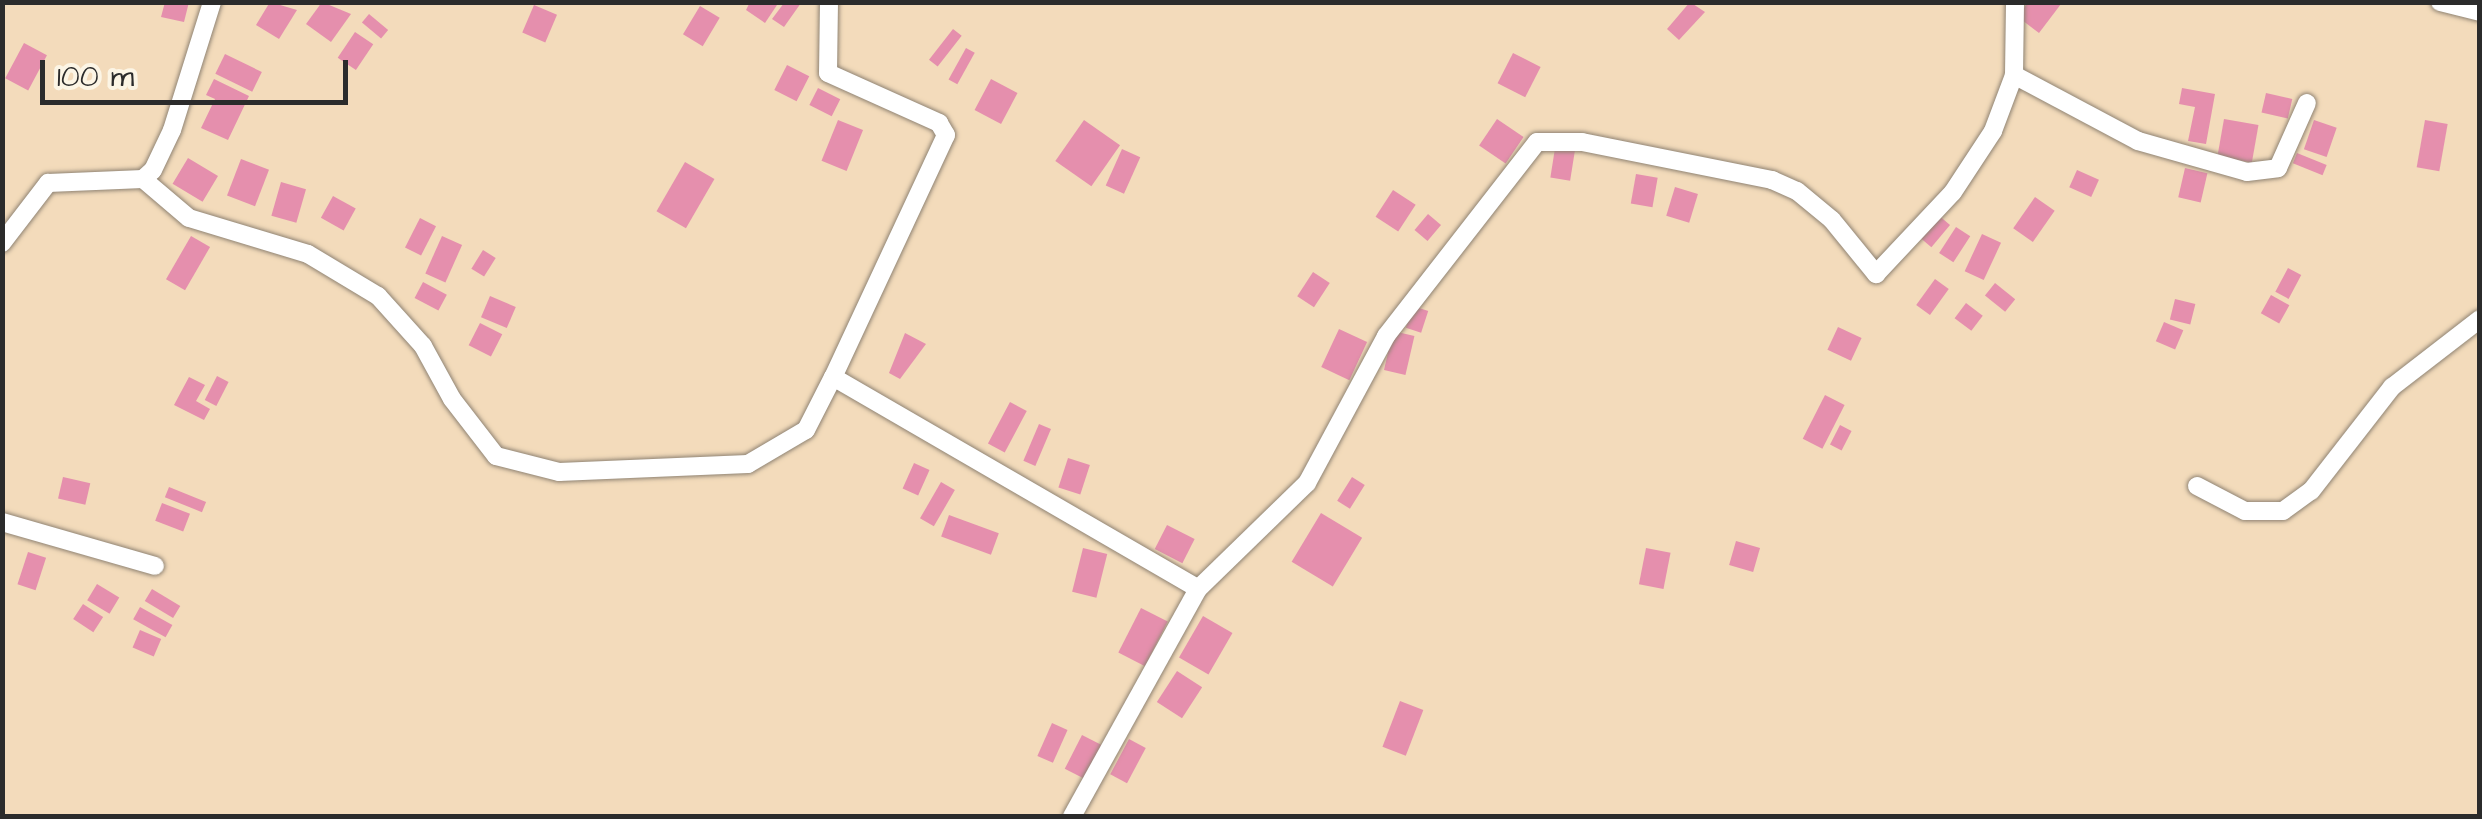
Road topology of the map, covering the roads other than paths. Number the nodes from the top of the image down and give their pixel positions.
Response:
1 (212, 2) edge
2 (829, 2) edge
3 (2015, 2) edge
4 (2440, 2) edge
5 (2480, 12) edge
6 (2014, 75) junction
7 (2307, 103) dead end
8 (144, 179) junction
9 (2, 243) edge
10 (2480, 319) edge
11 (833, 378) junction
12 (2197, 486) dead end
13 (2, 522) edge
14 (155, 566) dead end
15 (1198, 589) junction
16 (1072, 816) edge

1 - 8 street
2 - 11 street
3 - 6 street
4 - 5 street
6 - 7 street
6 - 15 street
8 - 9 street
8 - 11 street
10 - 12 street
11 - 15 street
13 - 14 street
15 - 16 street

